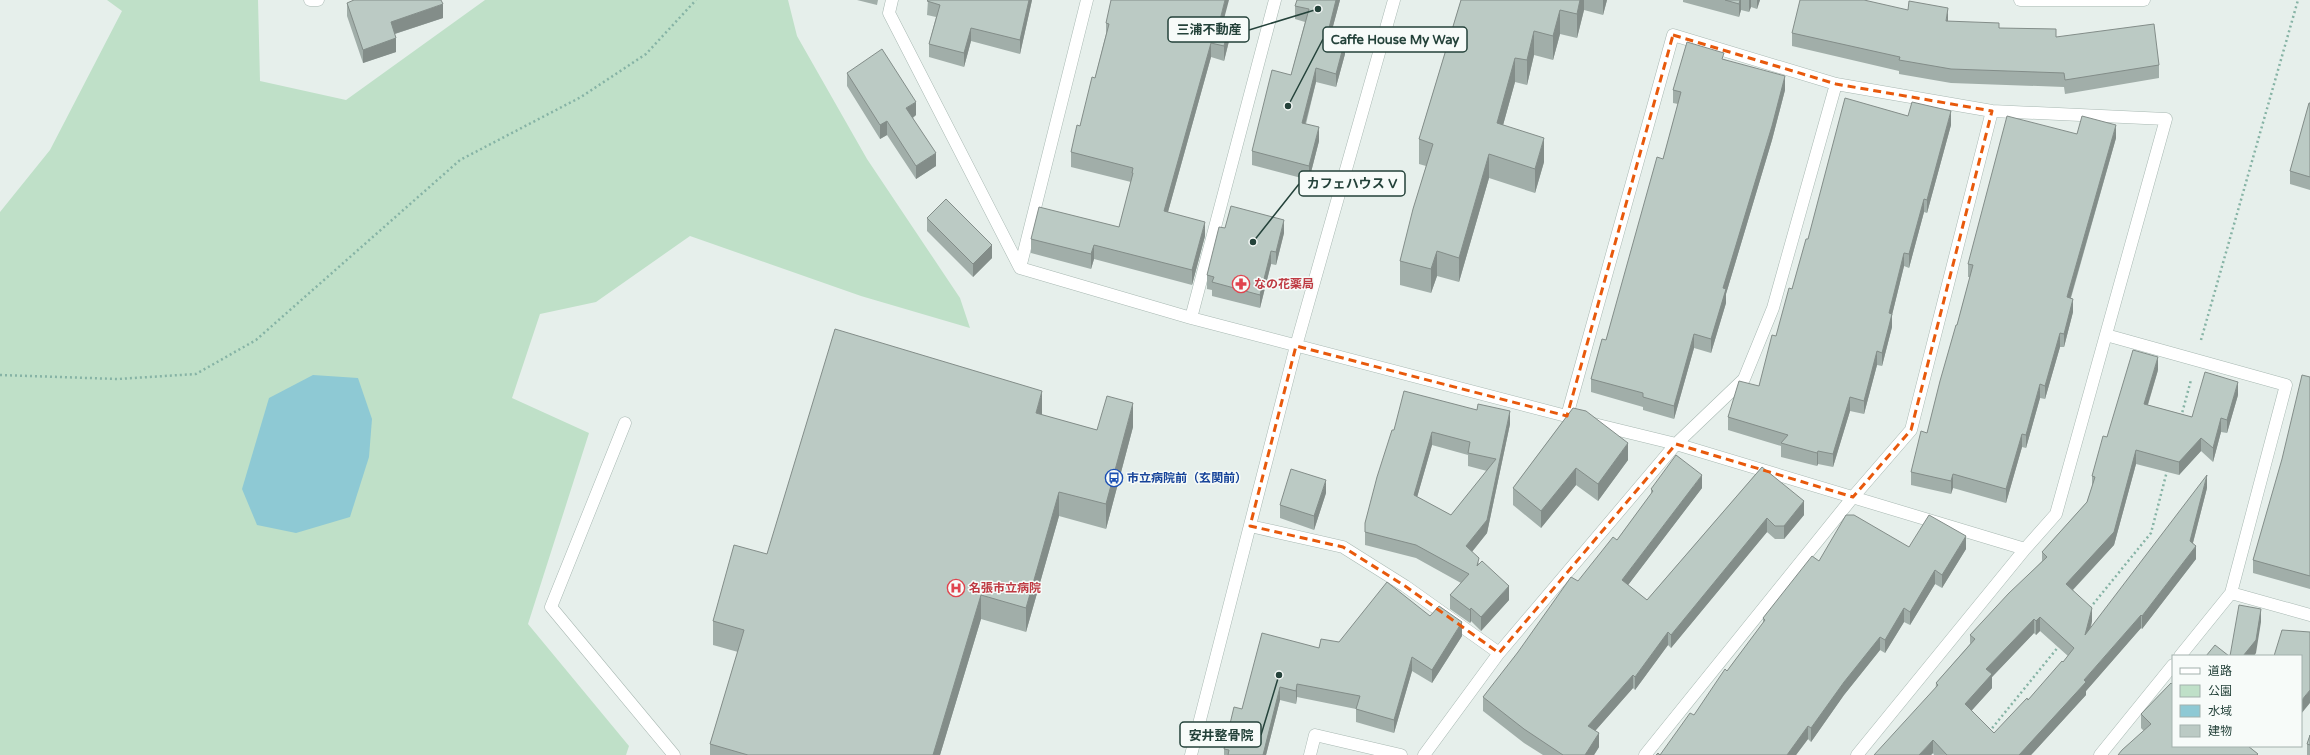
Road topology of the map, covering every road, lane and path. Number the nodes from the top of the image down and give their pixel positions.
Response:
1 (310, 0) edge
2 (318, 0) edge
3 (696, 0) edge
4 (892, 0) edge
5 (1088, 0) edge
6 (1275, 0) edge
7 (1394, 0) edge
8 (2020, 0) edge
9 (2144, 0) edge
10 (2298, 0) edge
11 (1836, 84) junction
12 (1992, 111) junction
13 (1020, 268) junction
14 (1192, 318) junction
15 (2106, 334) junction
16 (1296, 346) junction
17 (2196, 360) junction
18 (0, 375) edge
19 (1566, 416) junction
20 (2180, 420) edge
21 (625, 423) dead end
22 (1676, 444) junction
23 (2169, 465) edge
24 (1853, 497) junction
25 (1250, 526) junction
26 (2025, 549) junction
27 (2231, 593) junction
28 (2086, 613) edge
29 (2310, 615) edge
30 (2061, 644) edge
31 (1499, 653) junction
32 (2181, 655) edge
33 (2172, 666) edge
34 (1986, 736) edge
35 (674, 755) edge
36 (1191, 755) edge
37 (1310, 755) edge
38 (1401, 755) edge
39 (1424, 755) edge
40 (1646, 755) edge
41 (1857, 755) edge
42 (2100, 755) edge

1 - 2 street
3 - 18 path
4 - 13 street
5 - 13 street
6 - 14 street
7 - 16 street
8 - 9 street
10 - 17 path
11 - 12 street
11 - 19 street
11 - 22 street
12 - 15 street
12 - 24 street
13 - 14 street
14 - 16 street
15 - 17 street
15 - 26 street
16 - 19 street
16 - 25 street
17 - 20 path
17 - 27 street
19 - 22 street
21 - 35 street
22 - 24 street
22 - 31 street
23 - 28 path
24 - 26 street
24 - 40 street
25 - 31 street
25 - 36 street
26 - 41 street
27 - 29 street
27 - 32 street
30 - 34 path
31 - 39 street
33 - 42 street
37 - 38 street

